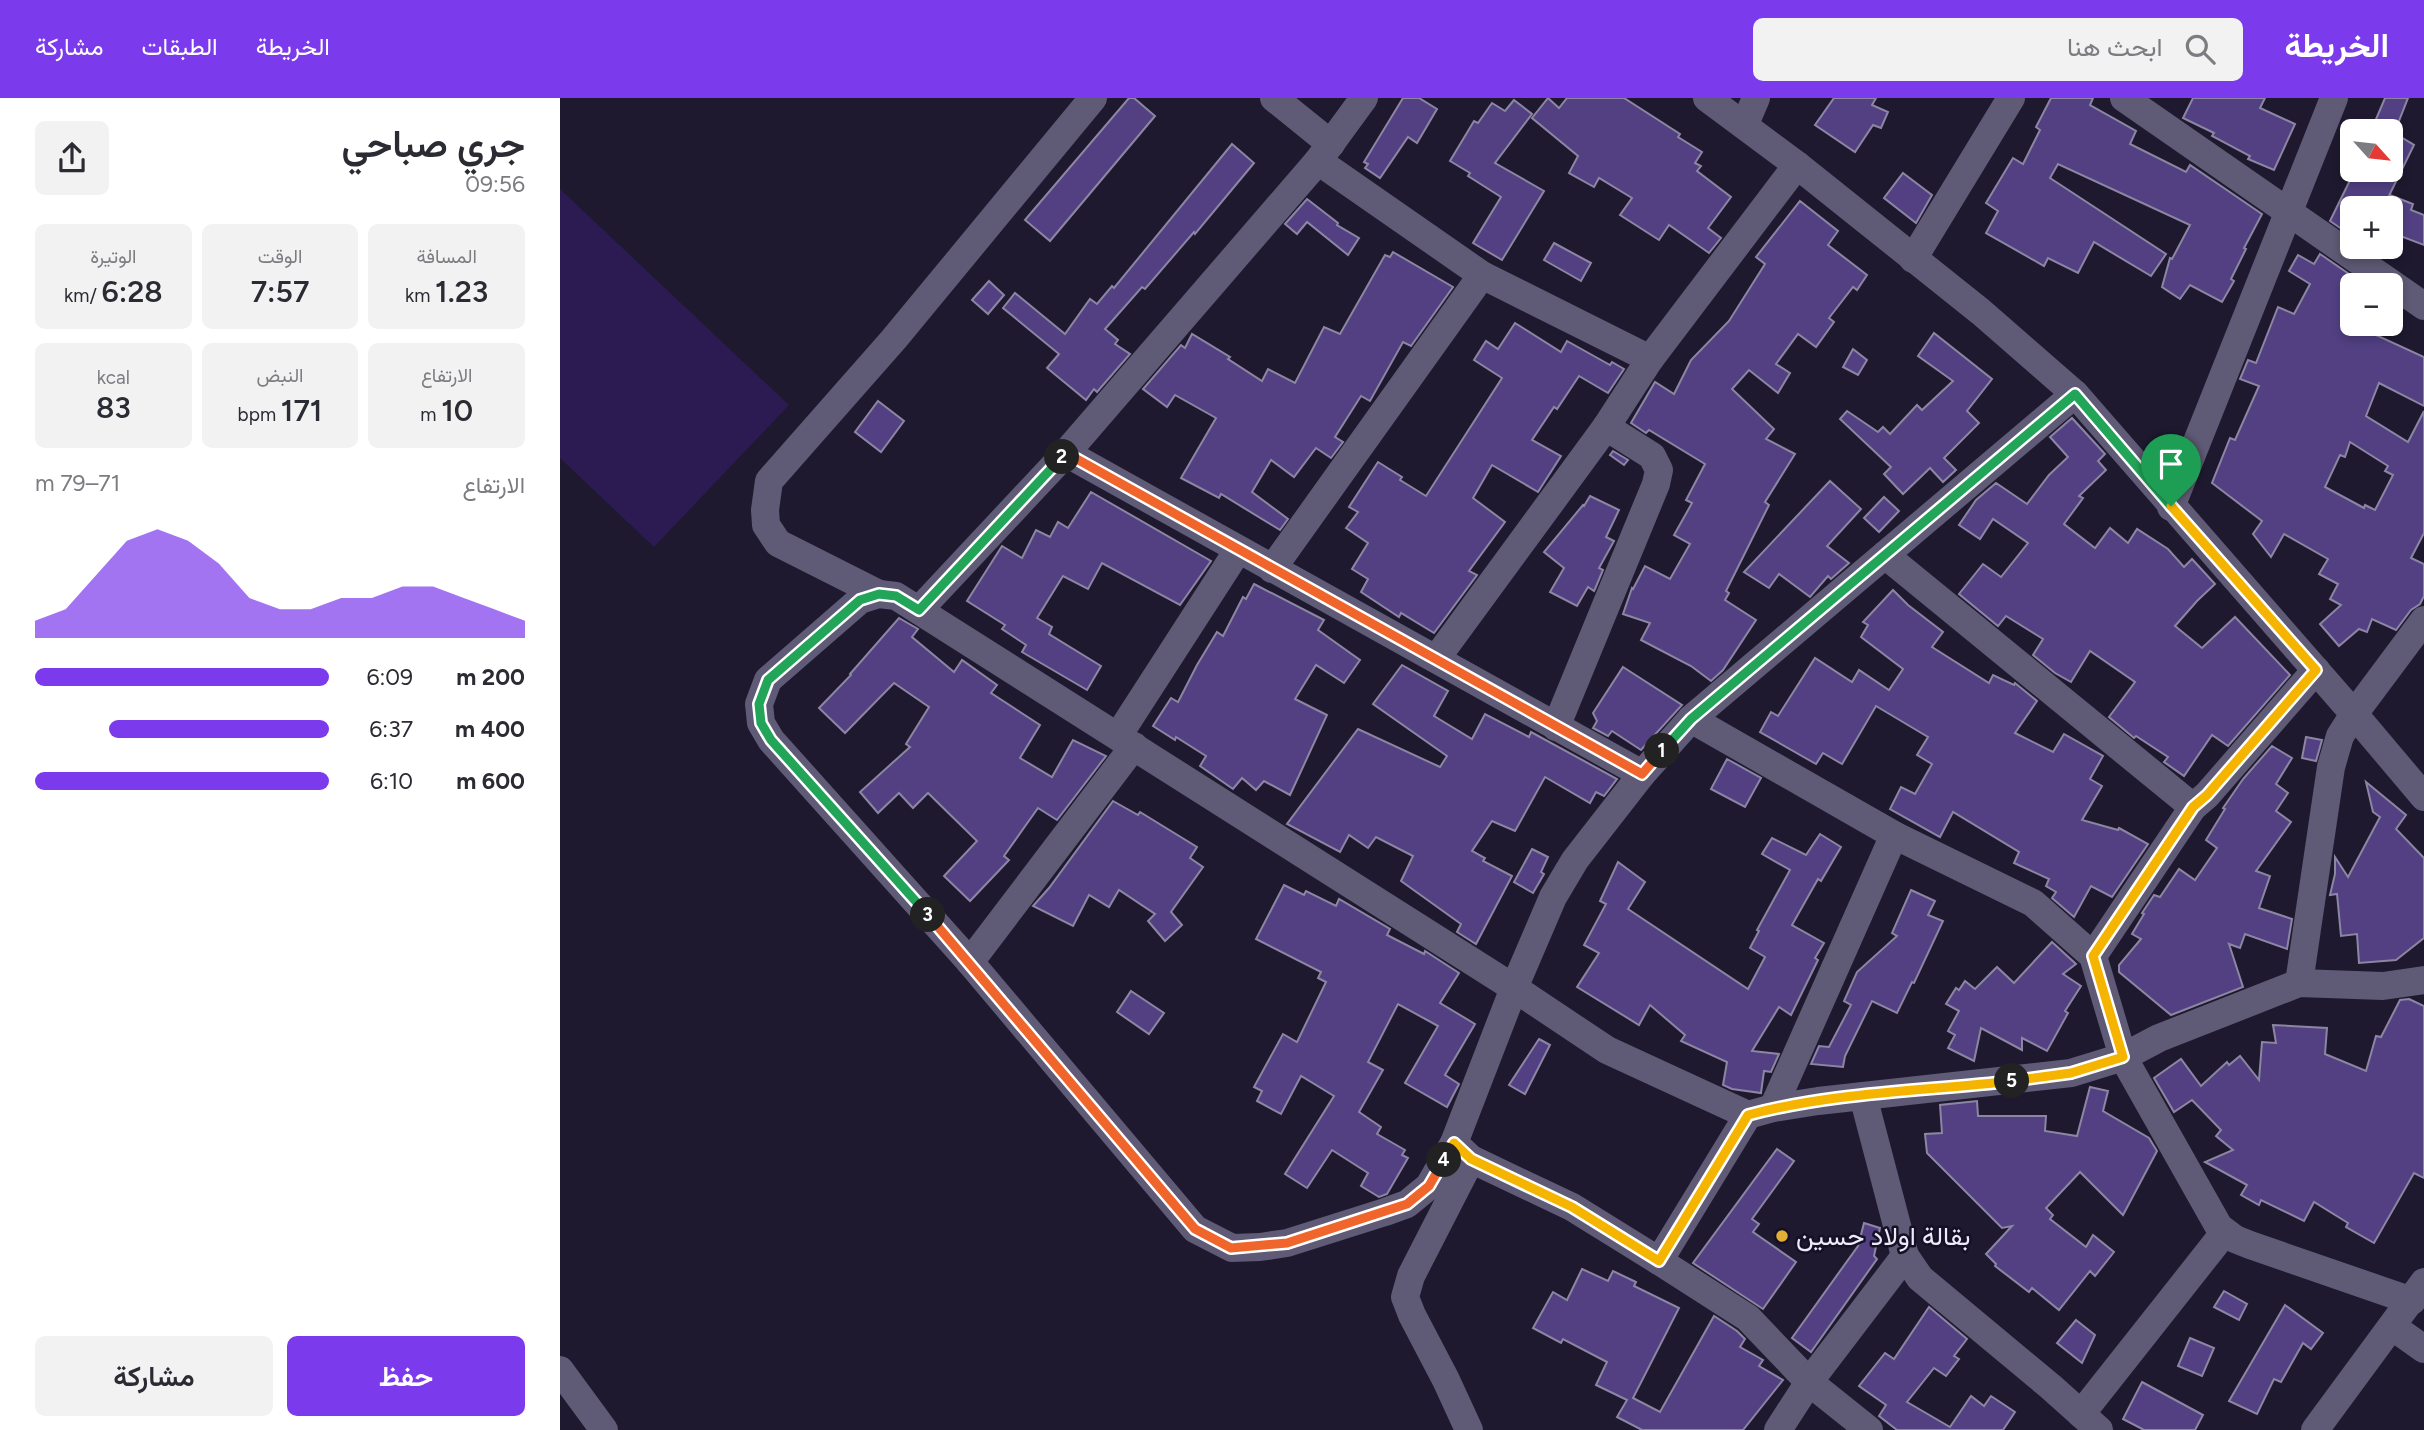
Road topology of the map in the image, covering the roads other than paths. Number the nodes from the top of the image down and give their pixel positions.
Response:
1 (1093, 98) edge
2 (1274, 98) edge
3 (1364, 98) edge
4 (1707, 98) edge
5 (1756, 98) edge
6 (2011, 98) edge
7 (2124, 98) edge
8 (2334, 98) edge
9 (1745, 124) junction
10 (1325, 152) junction
11 (1797, 165) junction
12 (2288, 212) junction
13 (1913, 258) junction
14 (1482, 275) junction
15 (2424, 306) edge
16 (1650, 359) junction
17 (2075, 394) junction
18 (1606, 427) junction
19 (1066, 453) junction
20 (2171, 506) junction
21 (1238, 550) junction
22 (1885, 555) junction
23 (1272, 569) junction
24 (879, 594) junction
25 (919, 610) junction
26 (2424, 620) edge
27 (1436, 660) junction
28 (2316, 670) junction
29 (2354, 714) junction
30 (1691, 719) junction
31 (1556, 727) junction
32 (1126, 741) junction
33 (1642, 774) junction
34 (2424, 797) edge
35 (2193, 807) junction
36 (1894, 835) junction
37 (2093, 956) junction
38 (970, 962) junction
39 (2424, 980) edge
40 (2299, 983) junction
41 (1514, 988) junction
42 (2123, 1057) junction
43 (1863, 1096) junction
44 (1761, 1111) junction
45 (1463, 1151) junction
46 (2224, 1233) junction
47 (1905, 1256) junction
48 (1659, 1261) junction
49 (2418, 1291) edge
50 (2393, 1327) junction
51 (2424, 1349) edge
52 (560, 1370) edge
53 (1809, 1382) junction
54 (2090, 1422) edge
55 (604, 1430) edge
56 (1469, 1430) edge
57 (1777, 1430) edge
58 (1869, 1430) edge
59 (2315, 1430) edge

1 - 24 street
2 - 10 street
3 - 10 street
4 - 9 street
5 - 9 street
6 - 13 street
7 - 12 street
8 - 12 street
9 - 11 street
10 - 14 street
10 - 19 street
11 - 13 street
11 - 16 street
12 - 15 street
12 - 20 street
13 - 17 street
14 - 16 street
14 - 23 street
16 - 18 street
17 - 20 street
17 - 22 street
18 - 27 street
18 - 31 street
19 - 21 street
19 - 25 street
20 - 28 street
21 - 23 street
21 - 32 street
22 - 30 street
22 - 35 street
23 - 27 street
24 - 25 street
24 - 38 street
25 - 32 street
26 - 29 street
27 - 31 street
28 - 29 street
28 - 35 street
29 - 34 street
29 - 40 street
30 - 33 street
30 - 36 street
31 - 33 street
32 - 38 street
32 - 41 street
33 - 41 street
35 - 37 street
36 - 37 street
36 - 44 street
37 - 42 street
38 - 45 street
39 - 40 street
40 - 42 street
41 - 44 street
41 - 45 street
42 - 43 street
42 - 46 street
43 - 44 street
43 - 47 street
44 - 48 street
45 - 48 street
45 - 56 street
46 - 49 street
46 - 54 street
47 - 53 street
47 - 54 street
48 - 53 street
49 - 50 street
50 - 51 street
50 - 59 street
52 - 55 street
53 - 57 street
53 - 58 street

